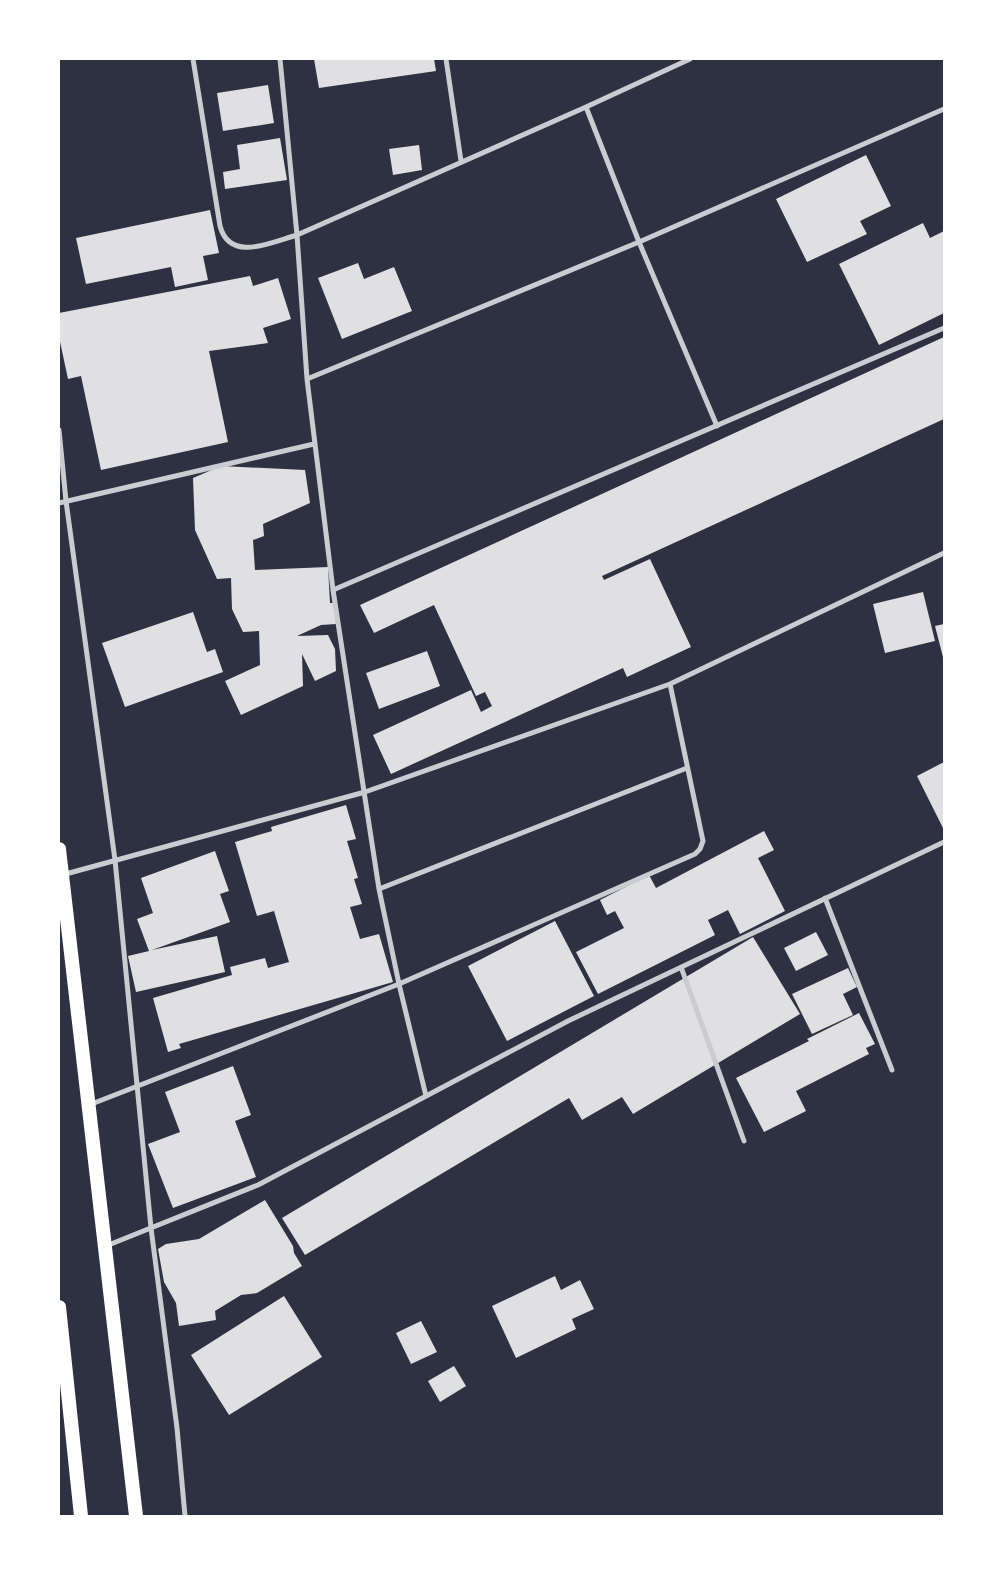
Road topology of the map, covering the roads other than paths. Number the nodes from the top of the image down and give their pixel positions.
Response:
1 (193, 59) edge
2 (280, 59) edge
3 (446, 59) edge
4 (690, 59) edge
5 (586, 107) junction
6 (944, 110) edge
7 (461, 161) junction
8 (297, 234) junction
9 (639, 242) junction
10 (944, 328) edge
11 (306, 379) junction
12 (718, 426) junction
13 (59, 430) edge
14 (314, 444) junction
15 (66, 501) junction
16 (59, 503) edge
17 (944, 553) edge
18 (333, 590) junction
19 (670, 684) junction
20 (687, 768) junction
21 (365, 792) junction
22 (944, 842) edge
23 (59, 850) edge
24 (115, 860) junction
25 (62, 875) junction
26 (379, 889) junction
27 (825, 898) junction
28 (681, 967) junction
29 (398, 984) junction
30 (892, 1070) dead end
31 (138, 1085) junction
32 (426, 1096) junction
33 (88, 1105) junction
34 (744, 1141) dead end
35 (151, 1228) junction
36 (105, 1246) junction
37 (59, 1307) edge
38 (81, 1516) edge
39 (136, 1516) edge
40 (185, 1516) edge

1 - 8 street
2 - 8 street
3 - 7 street
4 - 5 street
5 - 7 street
5 - 9 street
6 - 9 street
7 - 8 street
8 - 11 street
9 - 11 street
9 - 12 street
10 - 12 street
11 - 14 street
12 - 18 street
13 - 15 street
14 - 15 street
14 - 18 street
15 - 16 street
15 - 24 street
17 - 19 street
18 - 21 street
19 - 20 street
19 - 21 street
20 - 26 street
20 - 29 street
21 - 24 street
21 - 26 street
22 - 27 street
23 - 25 highway
24 - 25 street
24 - 31 street
25 - 33 highway
26 - 29 street
27 - 28 street
27 - 30 street
28 - 32 street
28 - 34 street
29 - 31 street
29 - 32 street
31 - 33 street
31 - 35 street
32 - 35 street
33 - 36 highway
35 - 36 street
35 - 40 street
36 - 39 highway
37 - 38 highway

